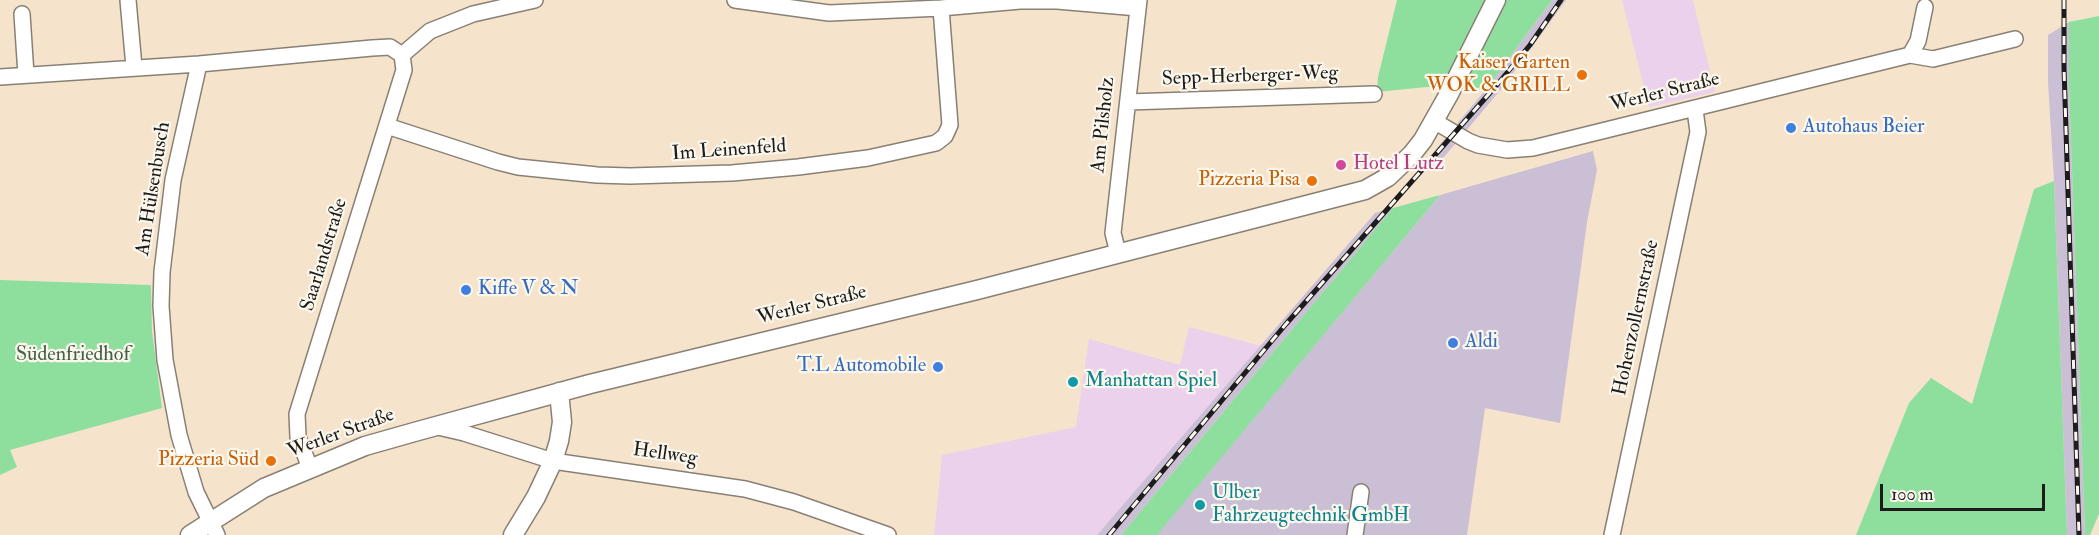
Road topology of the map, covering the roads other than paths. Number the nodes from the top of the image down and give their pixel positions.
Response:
1 (128, 0) edge
2 (535, 0) edge
3 (735, 0) edge
4 (1496, 0) edge
5 (1139, 4) edge
6 (1925, 7) dead end
7 (941, 8) junction
8 (22, 14) dead end
9 (2015, 39) dead end
10 (402, 55) junction
11 (1910, 55) junction
12 (199, 64) junction
13 (134, 67) junction
14 (26, 75) junction
15 (0, 77) edge
16 (1374, 94) dead end
17 (1128, 102) junction
18 (1695, 110) junction
19 (1434, 121) junction
20 (387, 126) junction
21 (1118, 253) junction
22 (559, 392) junction
23 (434, 426) junction
24 (553, 461) junction
25 (309, 468) junction
26 (1361, 492) dead end
27 (213, 528) edge
28 (190, 535) edge
29 (513, 535) edge
30 (888, 535) edge
31 (1355, 535) edge
32 (1612, 535) edge

1 - 13 street
2 - 10 street
3 - 7 street
4 - 19 main road, Werler Straße
5 - 7 street
5 - 17 street, Am Pilsholz
6 - 11 street
7 - 20 street, Im Leinenfeld
8 - 14 street
9 - 11 street, Werler Straße
10 - 12 street
10 - 20 street, Saarlandstraße
11 - 18 street, Werler Straße
12 - 13 street
12 - 27 street, Am Hülsenbusch
13 - 14 street
14 - 15 street
16 - 17 street, Sepp-Herberger-Weg
17 - 21 street, Am Pilsholz
18 - 19 street, Werler Straße
18 - 32 street, Hohenzollernstraße
19 - 21 main road, Werler Straße
20 - 25 street, Saarlandstraße
21 - 22 main road, Werler Straße
22 - 23 main road, Werler Straße
22 - 24 main road
23 - 24 street, Hellweg
23 - 25 main road, Werler Straße
24 - 29 main road
24 - 30 street, Hellweg
25 - 27 main road, Werler Straße
26 - 31 street
27 - 28 main road, Werler Straße

